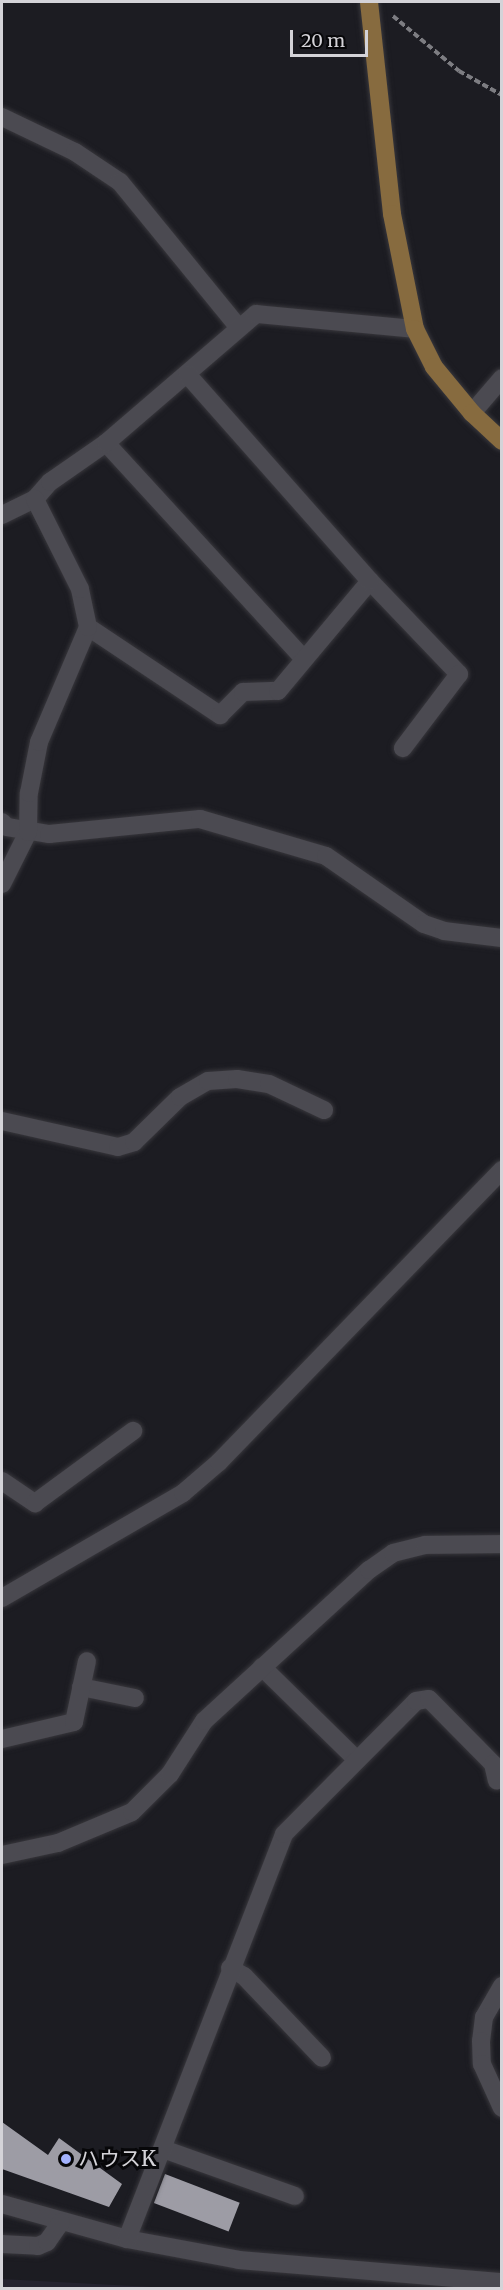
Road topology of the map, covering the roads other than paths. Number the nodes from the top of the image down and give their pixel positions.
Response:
1 (369, 2) edge
2 (2, 117) edge
3 (239, 328) junction
4 (414, 328) junction
5 (187, 374) junction
6 (501, 378) edge
7 (472, 413) junction
8 (501, 441) edge
9 (106, 443) junction
10 (35, 499) junction
11 (2, 515) edge
12 (370, 581) junction
13 (88, 627) junction
14 (304, 659) junction
15 (404, 748) dead end
16 (3, 827) edge
17 (28, 832) junction
18 (2, 884) edge
19 (501, 938) edge
20 (324, 1110) dead end
21 (2, 1121) edge
22 (501, 1170) edge
23 (133, 1431) dead end
24 (2, 1481) edge
25 (501, 1544) edge
26 (2, 1598) edge
27 (87, 1661) dead end
28 (262, 1667) junction
29 (81, 1687) junction
30 (135, 1698) dead end
31 (2, 1739) edge
32 (356, 1759) junction
33 (497, 1781) dead end
34 (2, 1856) edge
35 (230, 1968) junction
36 (501, 1986) edge
37 (322, 2058) dead end
38 (501, 2108) edge
39 (164, 2149) junction
40 (295, 2196) dead end
41 (2, 2204) edge
42 (61, 2222) junction
43 (128, 2239) junction
44 (2, 2244) edge
45 (501, 2282) edge

1 - 4 main road
2 - 3 street
3 - 4 street
3 - 5 street
4 - 7 main road
5 - 9 street
5 - 12 street
6 - 7 street
7 - 8 main road
9 - 10 street
9 - 14 street
10 - 11 street
10 - 13 street
12 - 14 street
12 - 15 street
13 - 14 street
13 - 17 street
16 - 17 street
17 - 18 street
17 - 19 street
20 - 21 street
22 - 26 street
23 - 24 street
25 - 28 street
27 - 29 street
28 - 32 street
28 - 34 street
29 - 30 street
29 - 31 street
32 - 33 street
32 - 35 street
35 - 37 street
35 - 39 street
36 - 38 street
39 - 40 street
39 - 43 street
41 - 42 street
42 - 43 street
42 - 44 street
43 - 45 street

